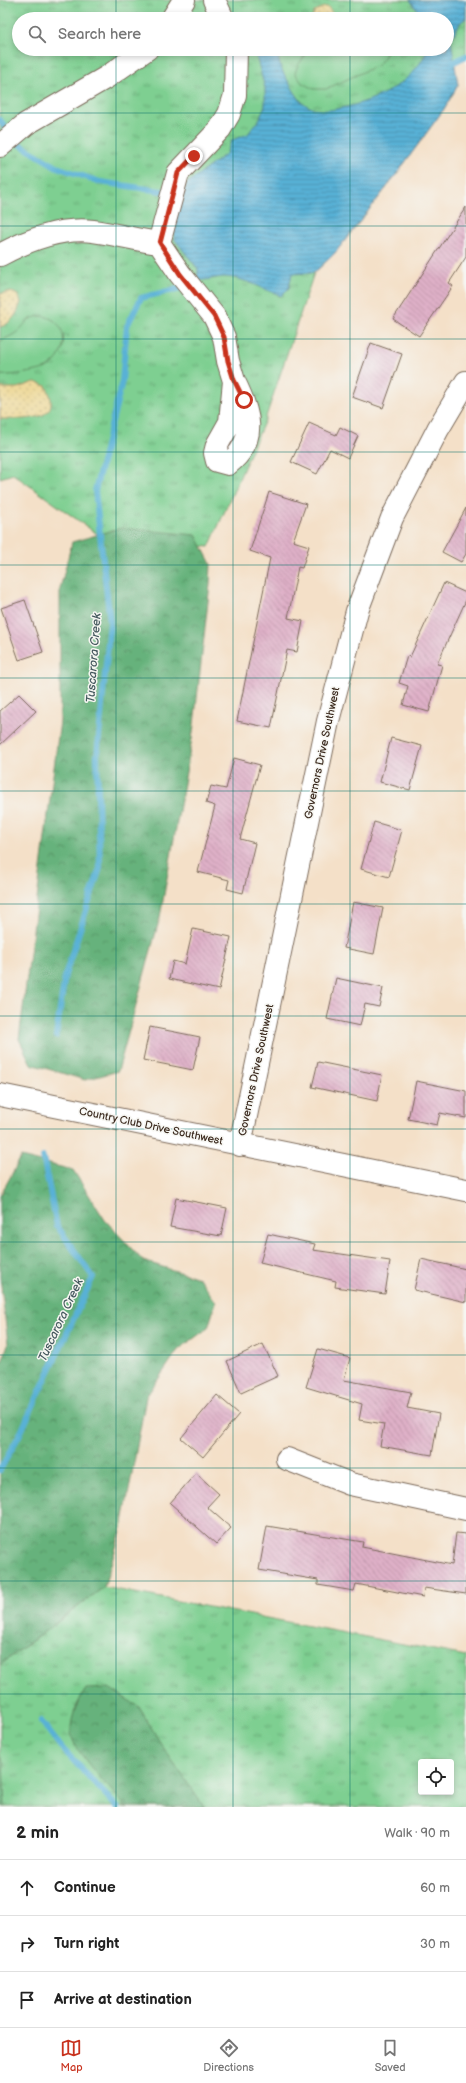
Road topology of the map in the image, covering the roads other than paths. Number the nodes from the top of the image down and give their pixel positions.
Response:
1 (184, 0) edge
2 (214, 0) edge
3 (176, 12) edge
4 (220, 12) edge
5 (137, 56) edge
6 (236, 56) edge
7 (0, 146) edge
8 (162, 233) junction
9 (0, 255) edge
10 (234, 380) dead end
11 (466, 382) edge
12 (0, 1095) edge
13 (240, 1145) junction
14 (466, 1190) edge
15 (287, 1459) dead end
16 (466, 1508) edge

1 - 3 street
2 - 4 street
5 - 7 street
6 - 8 street
8 - 9 street
8 - 10 street
11 - 13 street, Governors Drive Southwest
12 - 13 street, Country Club Drive Southwest
13 - 14 street, Country Club Drive Southwest
15 - 16 street

